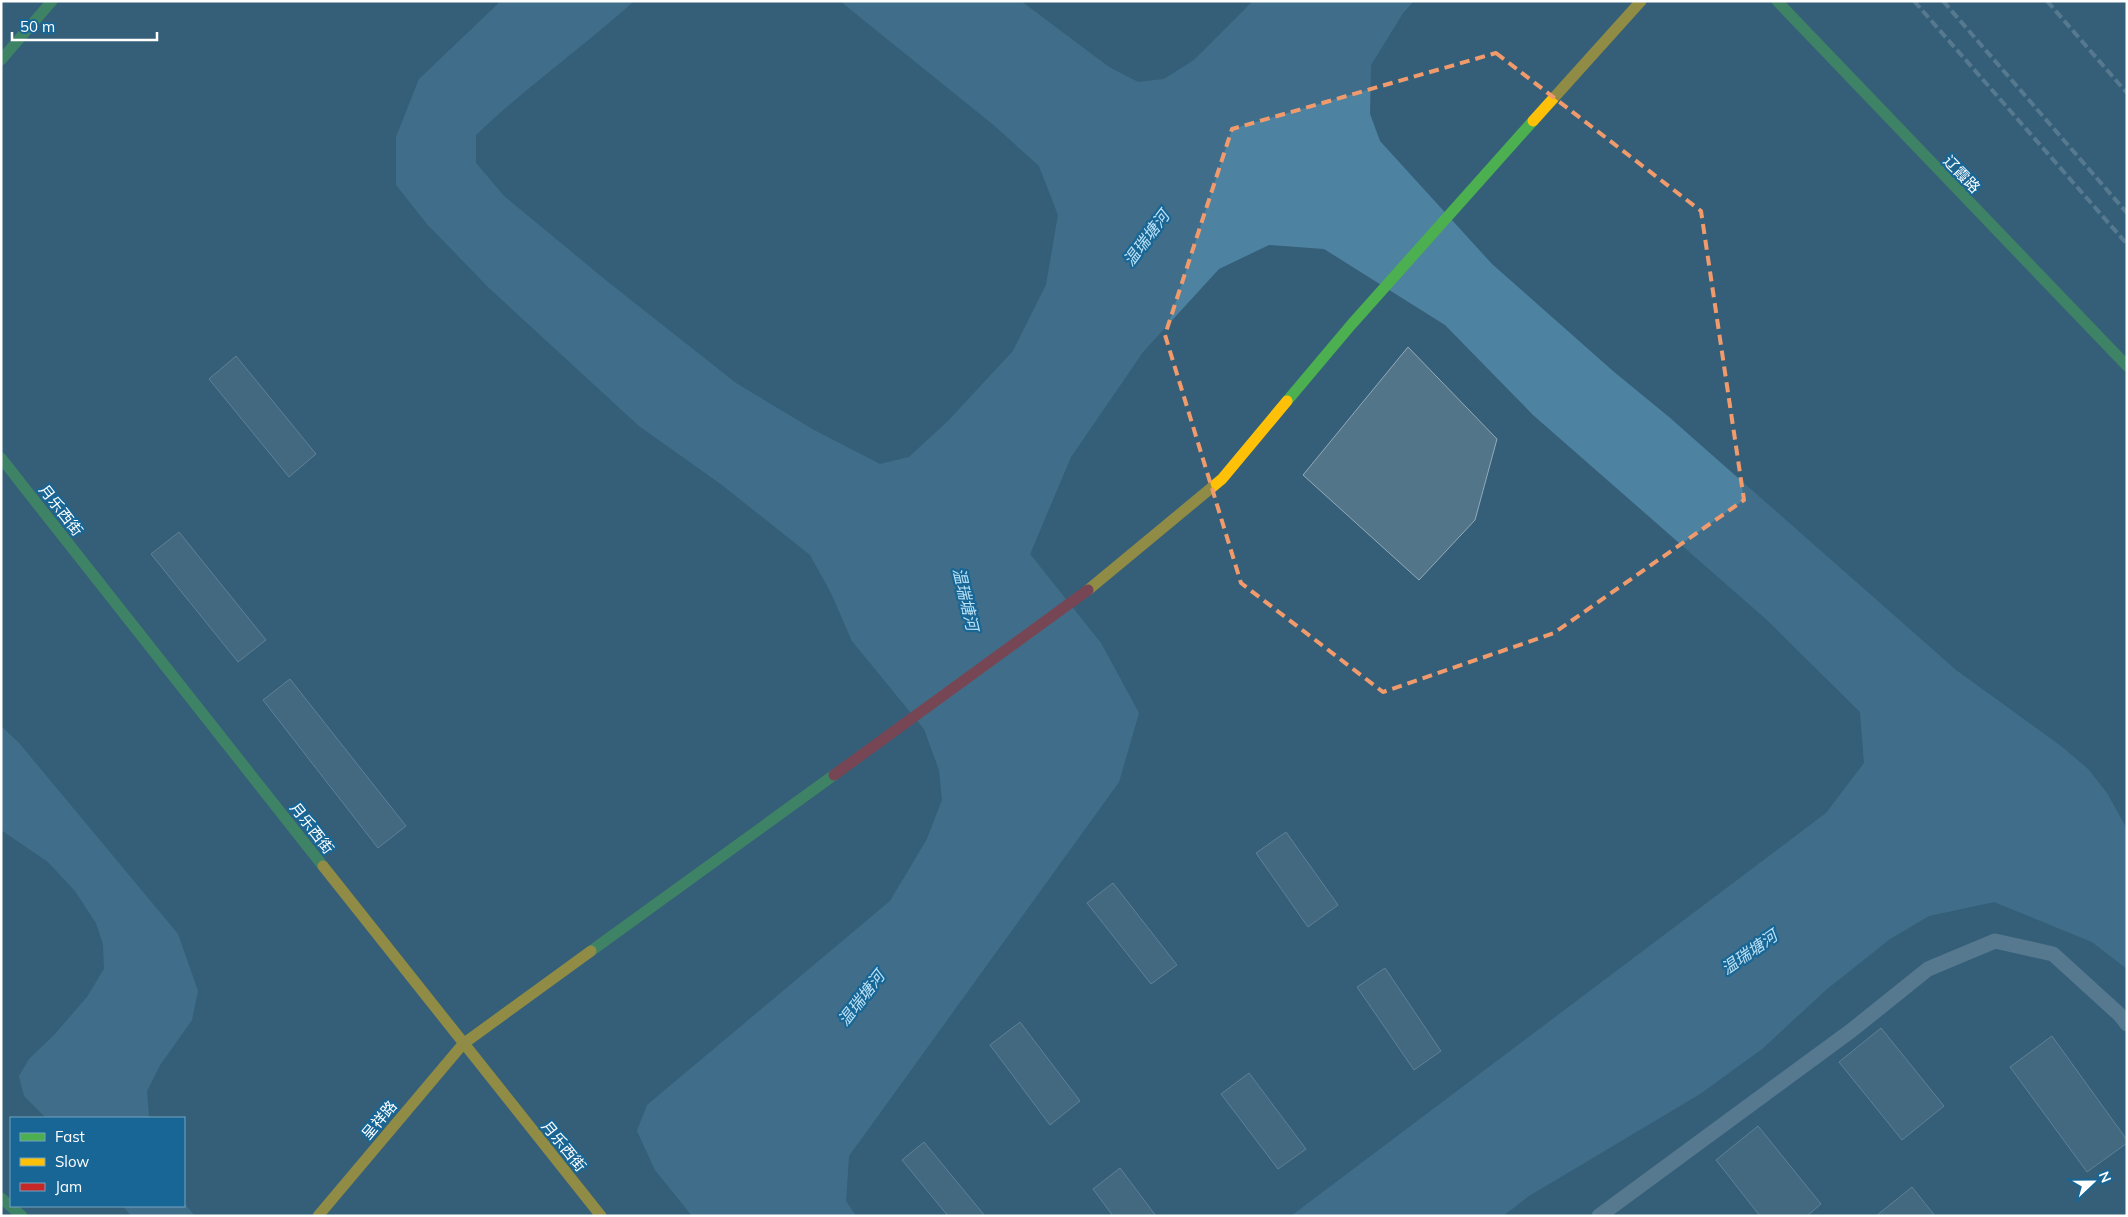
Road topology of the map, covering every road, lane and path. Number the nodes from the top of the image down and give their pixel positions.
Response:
1 (52, 1) edge
2 (1641, 1) edge
3 (1777, 1) edge
4 (1, 60) edge
5 (2127, 366) edge
6 (1, 458) edge
7 (2127, 1024) edge
8 (463, 1044) junction
9 (12, 1207) edge
10 (22, 1216) edge
11 (318, 1216) edge
12 (601, 1216) edge
13 (1599, 1216) edge

1 - 4 street
2 - 8 street, 呈祥路
3 - 5 street, 辽霞路
6 - 8 street, 月乐西街
7 - 13 street
8 - 11 street, 呈祥路
8 - 12 street, 月乐西街
9 - 10 street

